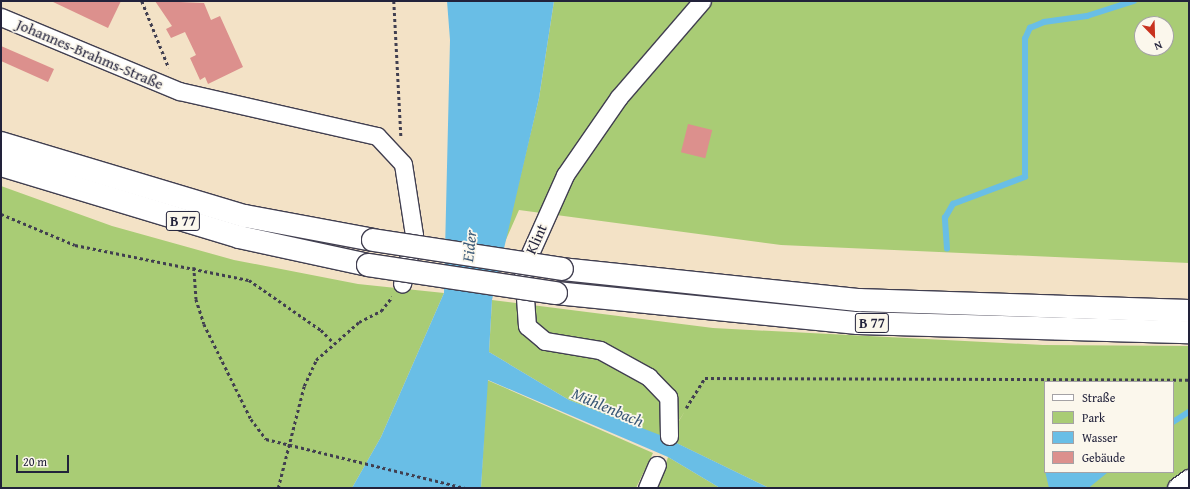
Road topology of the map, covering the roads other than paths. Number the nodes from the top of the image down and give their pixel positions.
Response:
1 (702, 1) edge
2 (1, 17) edge
3 (1, 143) edge
4 (1, 165) edge
5 (402, 284) road end
6 (1189, 311) edge
7 (1189, 332) edge
8 (669, 436) dead end
9 (657, 465) dead end
10 (1189, 480) edge
11 (647, 488) edge
12 (1178, 488) edge

1 - 8 street, Klint
2 - 5 street, Johannes-Brahms-Straße
3 - 6 highway, B 77, bridge
4 - 7 highway, B 77, bridge
9 - 11 street
10 - 12 street

